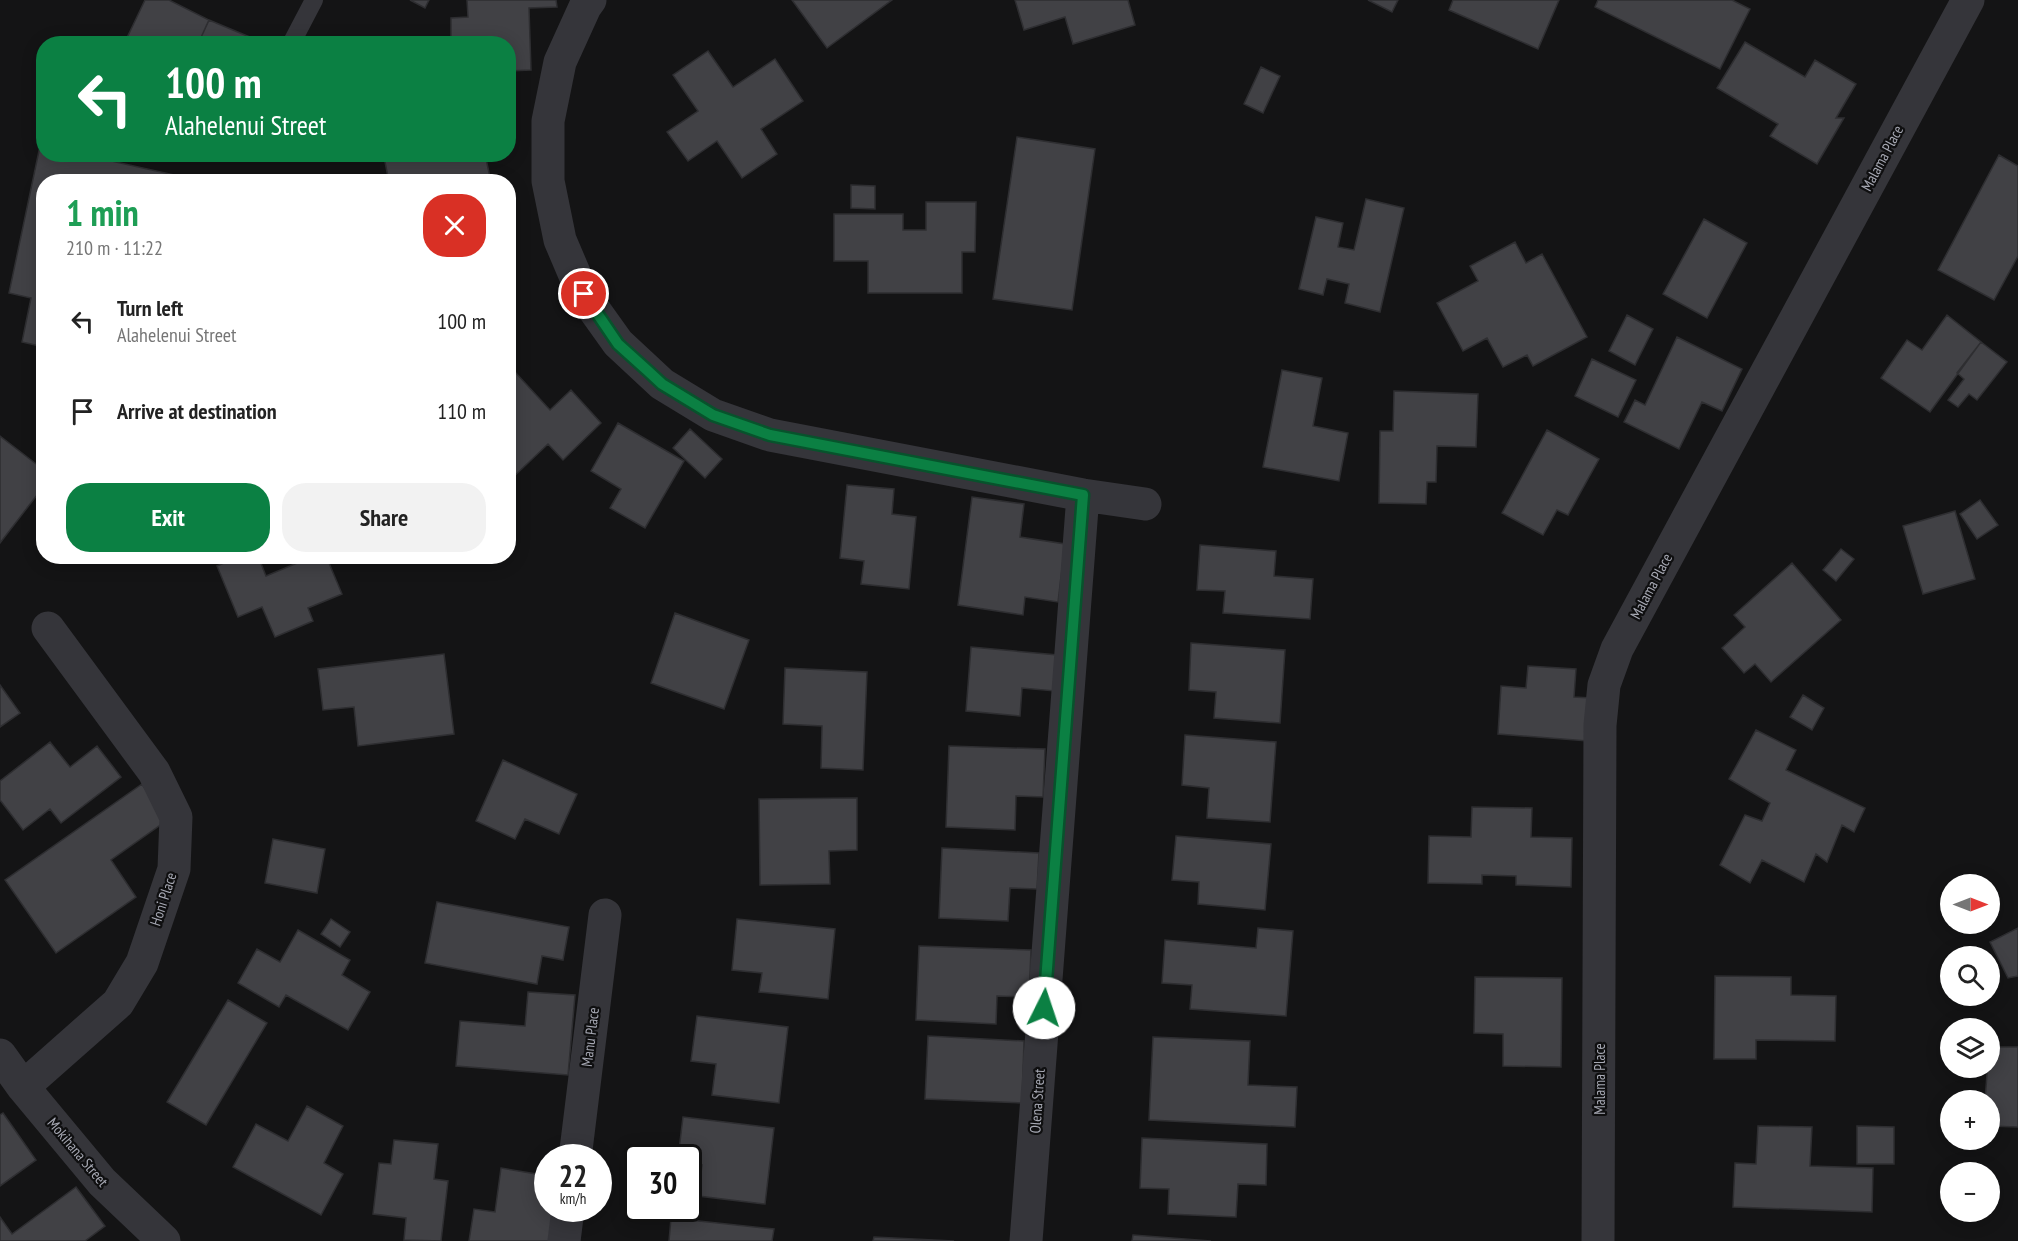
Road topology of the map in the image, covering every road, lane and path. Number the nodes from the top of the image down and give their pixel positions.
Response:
1 (314, 0) edge
2 (590, 0) edge
3 (1968, 0) edge
4 (295, 36) edge
5 (1083, 495) junction
6 (1145, 504) dead end
7 (48, 628) dead end
8 (605, 915) dead end
9 (0, 1055) edge
10 (23, 1088) junction
11 (577, 1144) edge
12 (566, 1222) edge
13 (164, 1241) edge
14 (564, 1241) edge
15 (1026, 1241) edge
16 (1598, 1241) edge

1 - 4 lane
2 - 5 street
3 - 16 street, Malama Place
5 - 6 street
5 - 15 street, Olena Street
7 - 10 street, Honi Place
8 - 11 street, Manu Place
9 - 10 street, Mokihana Street
10 - 13 street, Mokihana Street
12 - 14 street

